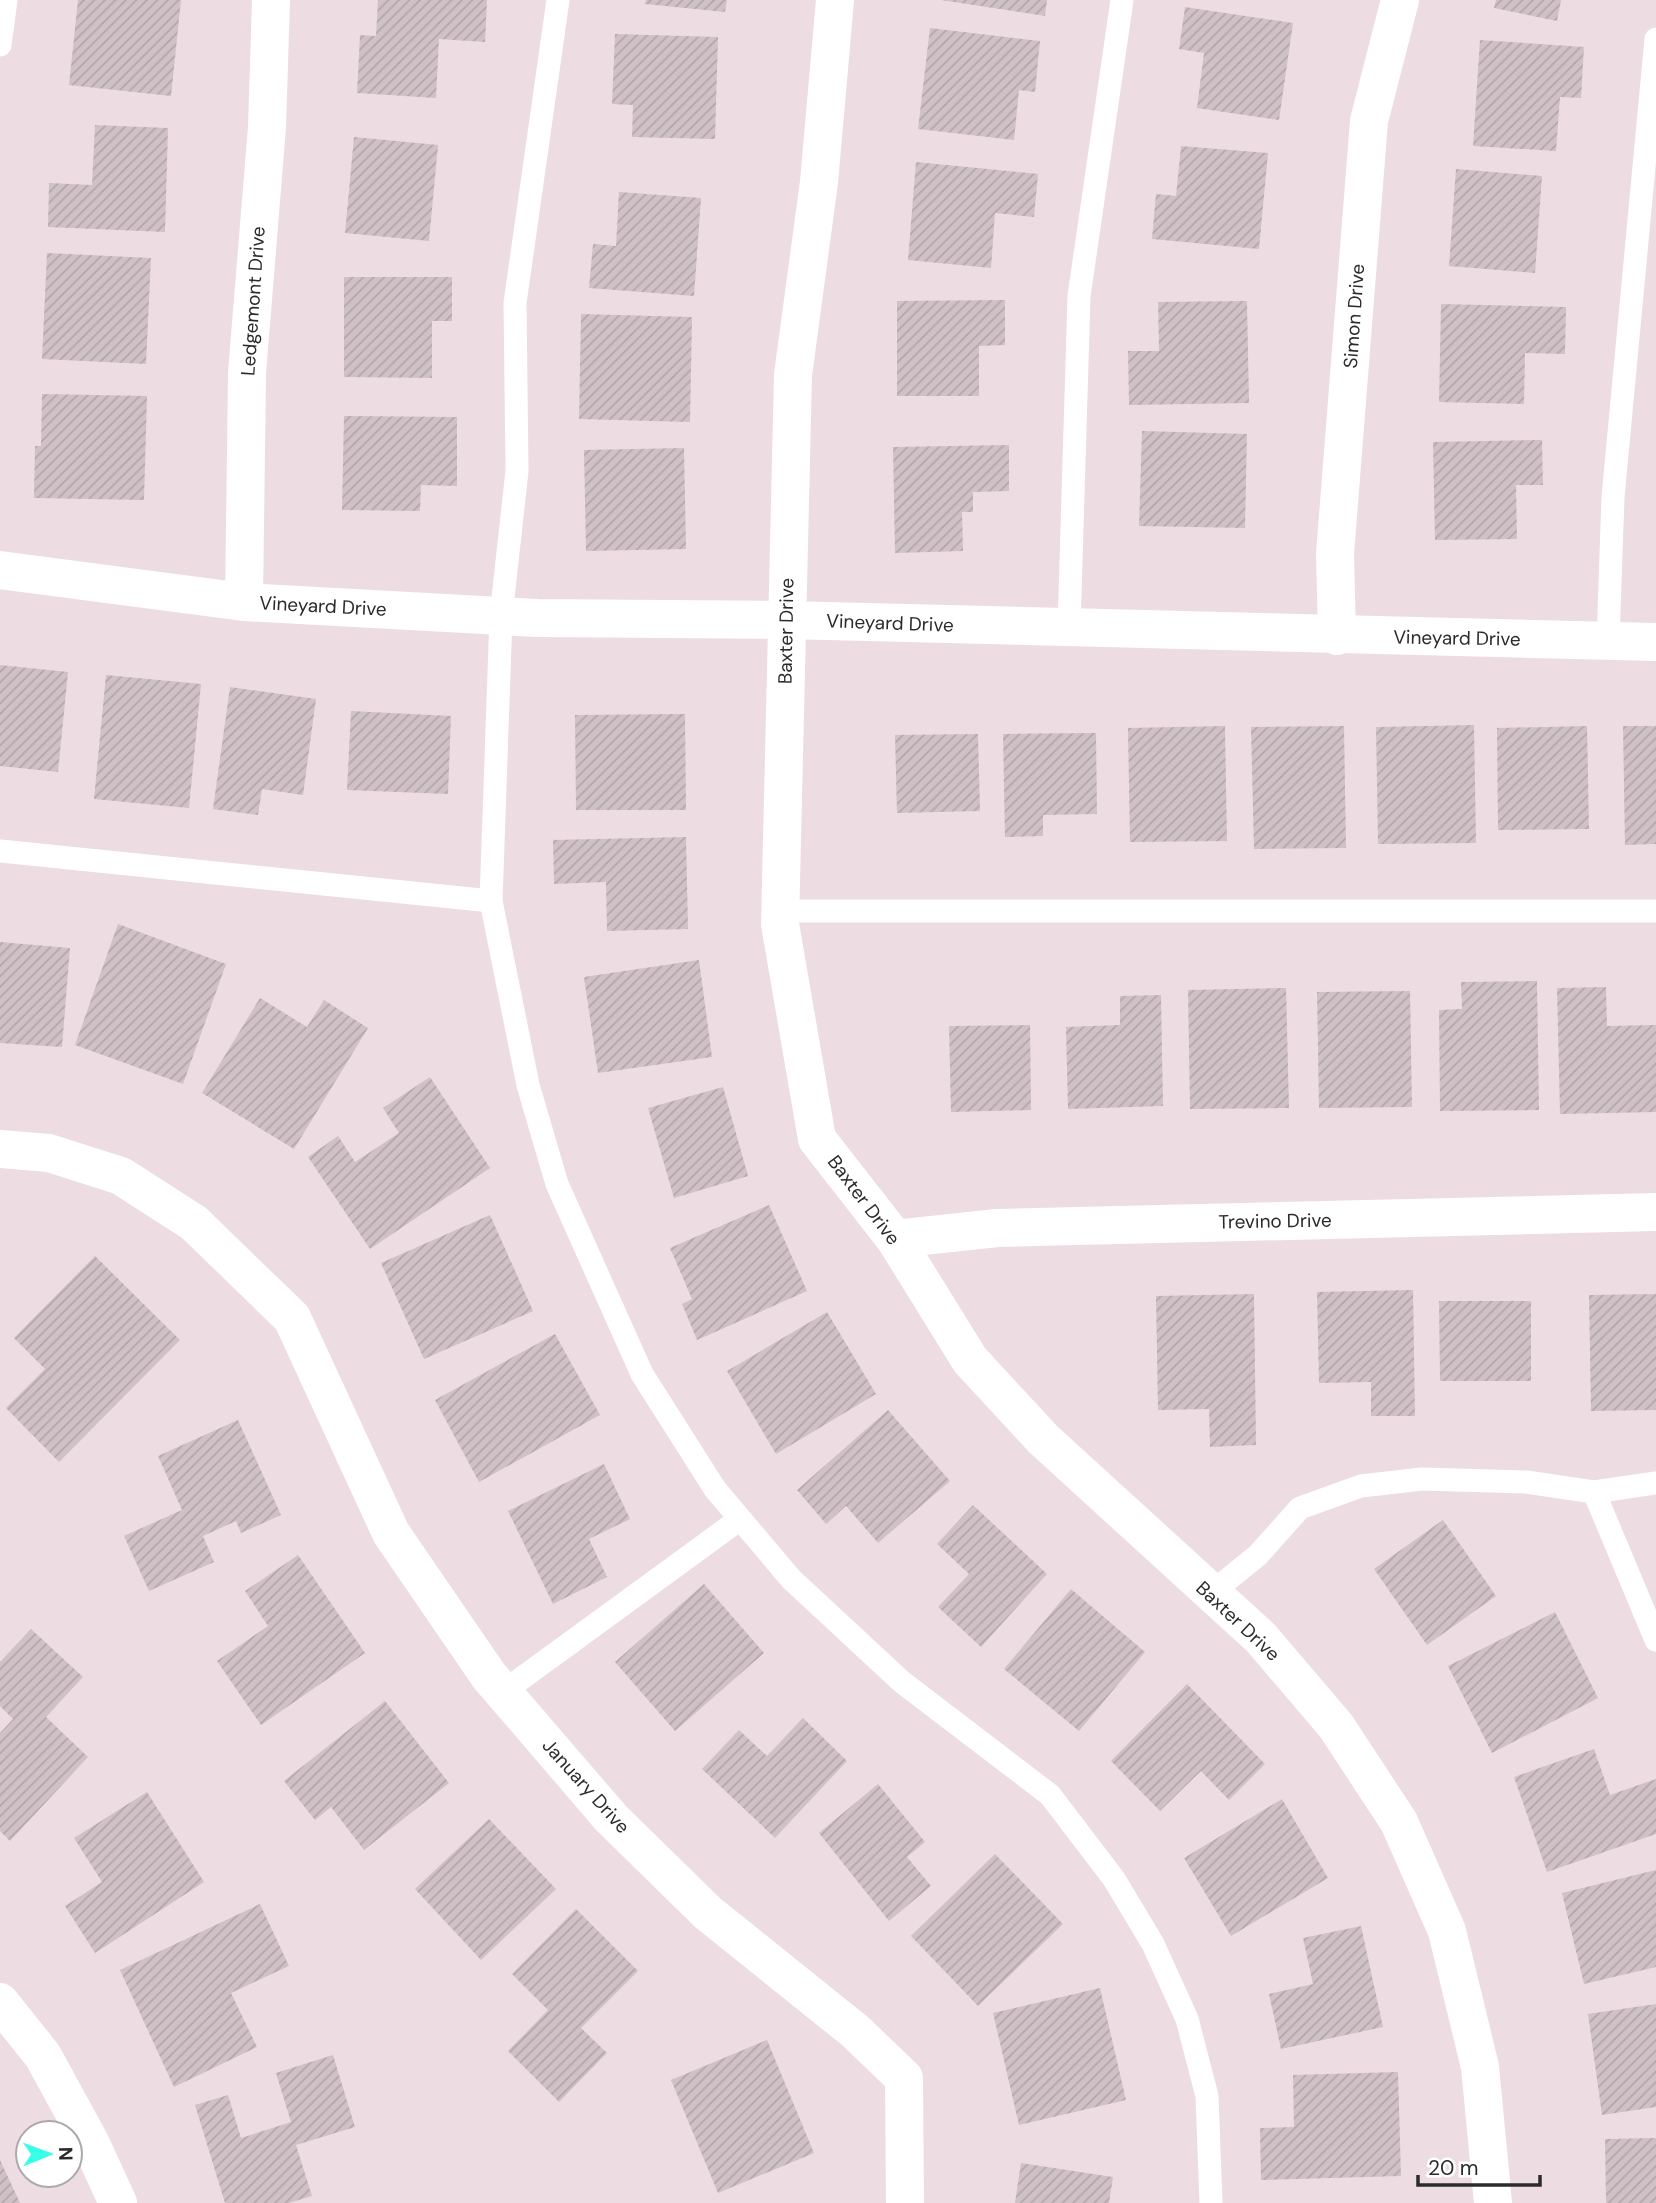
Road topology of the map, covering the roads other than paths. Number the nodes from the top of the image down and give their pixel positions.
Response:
1 (6, 0) edge
2 (271, 0) edge
3 (558, 0) edge
4 (835, 0) edge
5 (1122, 0) edge
6 (1400, 0) edge
7 (1656, 39) edge
8 (0, 45) edge
9 (0, 570) edge
10 (244, 602) junction
11 (501, 616) junction
12 (786, 620) junction
13 (1069, 628) junction
14 (1336, 636) junction
15 (1608, 641) junction
16 (1656, 642) edge
17 (0, 851) edge
18 (491, 901) junction
19 (780, 911) junction
20 (1656, 911) edge
21 (0, 1149) edge
22 (1656, 1212) edge
23 (895, 1239) junction
24 (1656, 1483) edge
25 (1594, 1492) junction
26 (740, 1519) junction
27 (1210, 1594) junction
28 (1656, 1640) edge
29 (503, 1692) junction
30 (0, 2003) edge
31 (118, 2203) edge
32 (905, 2203) edge
33 (1211, 2203) edge
34 (1493, 2203) edge

1 - 8 lane
2 - 10 street, Ledgemont Drive
3 - 11 lane
4 - 12 street, Baxter Drive
5 - 13 lane
6 - 14 street, Simon Drive
7 - 15 lane
9 - 10 street, Vineyard Drive
10 - 11 street, Vineyard Drive
11 - 12 street, Vineyard Drive
11 - 18 lane
12 - 13 street, Vineyard Drive
12 - 19 street, Baxter Drive
13 - 14 street, Vineyard Drive
14 - 15 street, Vineyard Drive
15 - 16 street, Vineyard Drive
17 - 18 lane
18 - 26 lane
19 - 20 lane
19 - 23 street, Baxter Drive
21 - 29 street, January Drive
22 - 23 street, Trevino Drive
23 - 27 street, Baxter Drive
24 - 25 lane
25 - 27 lane
25 - 28 lane
26 - 29 lane
26 - 33 lane
27 - 34 street, Baxter Drive
29 - 32 street, January Drive
30 - 31 street

